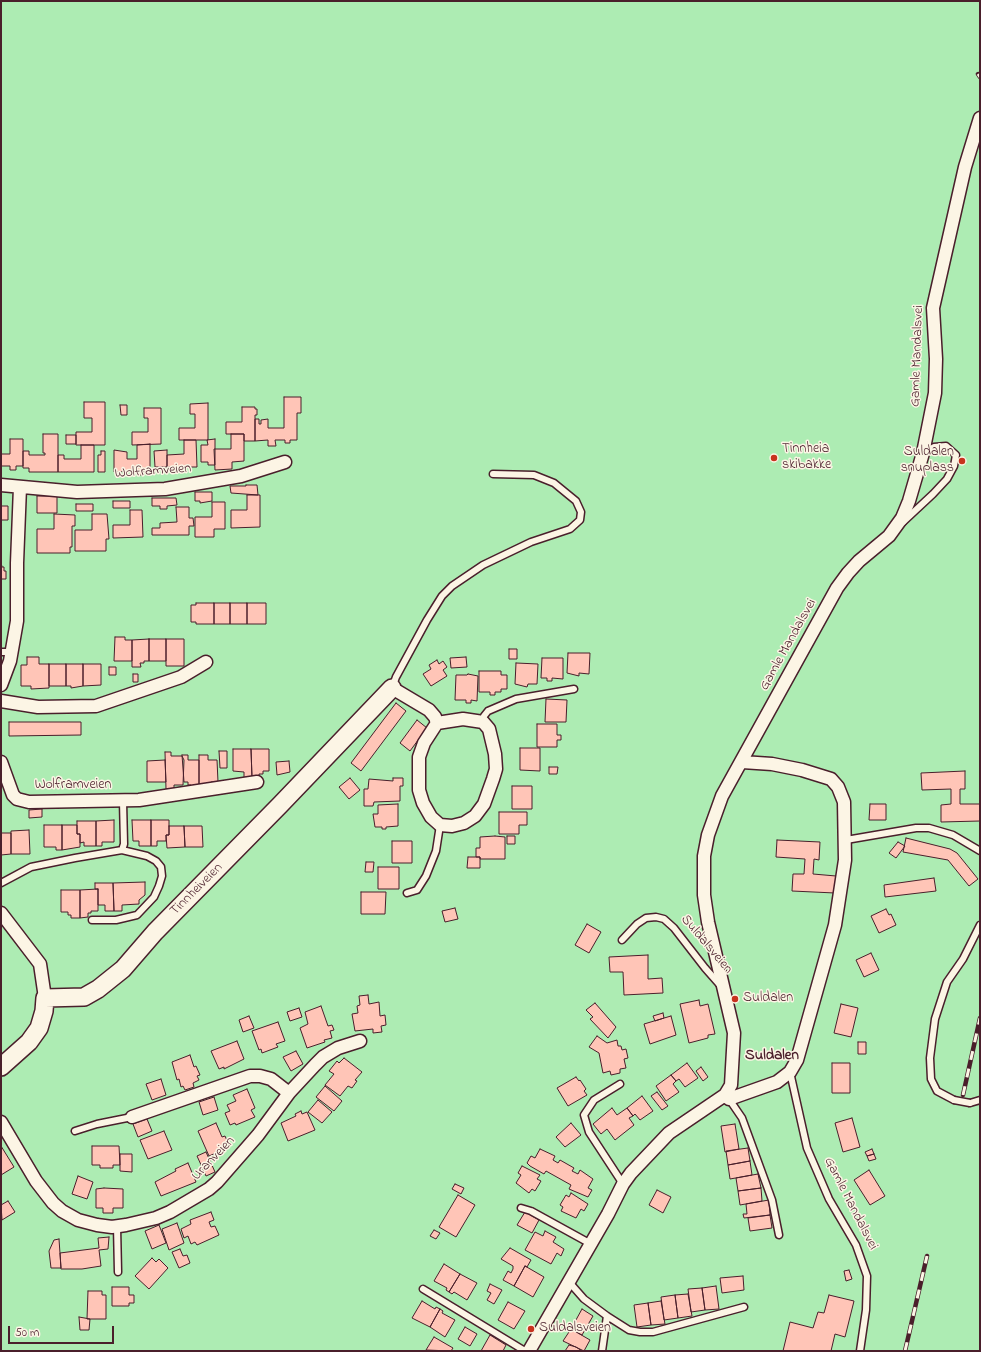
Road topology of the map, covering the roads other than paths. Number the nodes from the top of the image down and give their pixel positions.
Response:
1 (980, 118) edge
2 (923, 453) junction
3 (284, 462) dead end
4 (493, 474) dead end
5 (1, 485) edge
6 (20, 487) junction
7 (896, 528) junction
8 (6, 652) edge
9 (206, 662) dead end
10 (1, 685) edge
11 (392, 688) junction
12 (574, 689) dead end
13 (1, 701) edge
14 (483, 722) junction
15 (437, 724) junction
16 (1, 762) edge
17 (742, 762) junction
18 (257, 782) dead end
19 (123, 801) junction
20 (440, 825) junction
21 (846, 840) junction
22 (122, 850) junction
23 (980, 850) edge
24 (1, 883) edge
25 (407, 893) dead end
26 (1, 913) edge
27 (92, 920) dead end
28 (980, 925) edge
29 (622, 940) dead end
30 (724, 989) junction
31 (45, 998) junction
32 (360, 1041) dead end
33 (1, 1067) edge
34 (790, 1072) junction
35 (620, 1084) dead end
36 (289, 1093) junction
37 (727, 1097) junction
38 (980, 1100) edge
39 (132, 1117) joint
40 (1, 1122) edge
41 (75, 1131) dead end
42 (623, 1184) junction
43 (521, 1208) dead end
44 (117, 1226) junction
45 (779, 1235) dead end
46 (591, 1244) junction
47 (118, 1272) dead end
48 (569, 1282) junction
49 (423, 1289) dead end
50 (744, 1307) dead end
51 (607, 1316) junction
52 (525, 1351) edge
53 (529, 1351) edge
54 (602, 1351) edge
55 (860, 1351) edge

1 - 2 street, Gamle Mandalsvei
2 - 7 street, Gamle Mandalsvei
2 - 7 lane
3 - 6 street, Wolframveien
4 - 11 lane
5 - 6 street, Wolframveien
6 - 8 street
7 - 17 street, Gamle Mandalsvei
8 - 10 street
9 - 13 street
11 - 15 street
11 - 31 street, Tinnheiveien
12 - 14 lane
14 - 15 street
14 - 20 street
15 - 20 street
16 - 19 street, Wolframveien
17 - 21 street
17 - 30 street, Gamle Mandalsvei
18 - 19 street, Wolframveien
19 - 22 lane, Wolframveien
20 - 25 lane
21 - 23 lane
21 - 34 street
22 - 24 lane
22 - 27 lane
26 - 31 street
28 - 38 lane, bridge
29 - 30 lane, Suldalsveien
30 - 37 street, Suldalsveien
31 - 33 street
32 - 36 street, Uranveien
34 - 37 street
34 - 55 lane, Gamle Mandalsvei
35 - 42 lane
36 - 39 street
36 - 44 street, Uranveien
37 - 42 street
37 - 45 lane
39 - 41 lane
40 - 44 street, Uranveien
42 - 46 street
43 - 46 lane
44 - 47 lane
46 - 48 street
48 - 51 lane
48 - 53 street
49 - 52 lane
50 - 51 lane
51 - 54 lane

